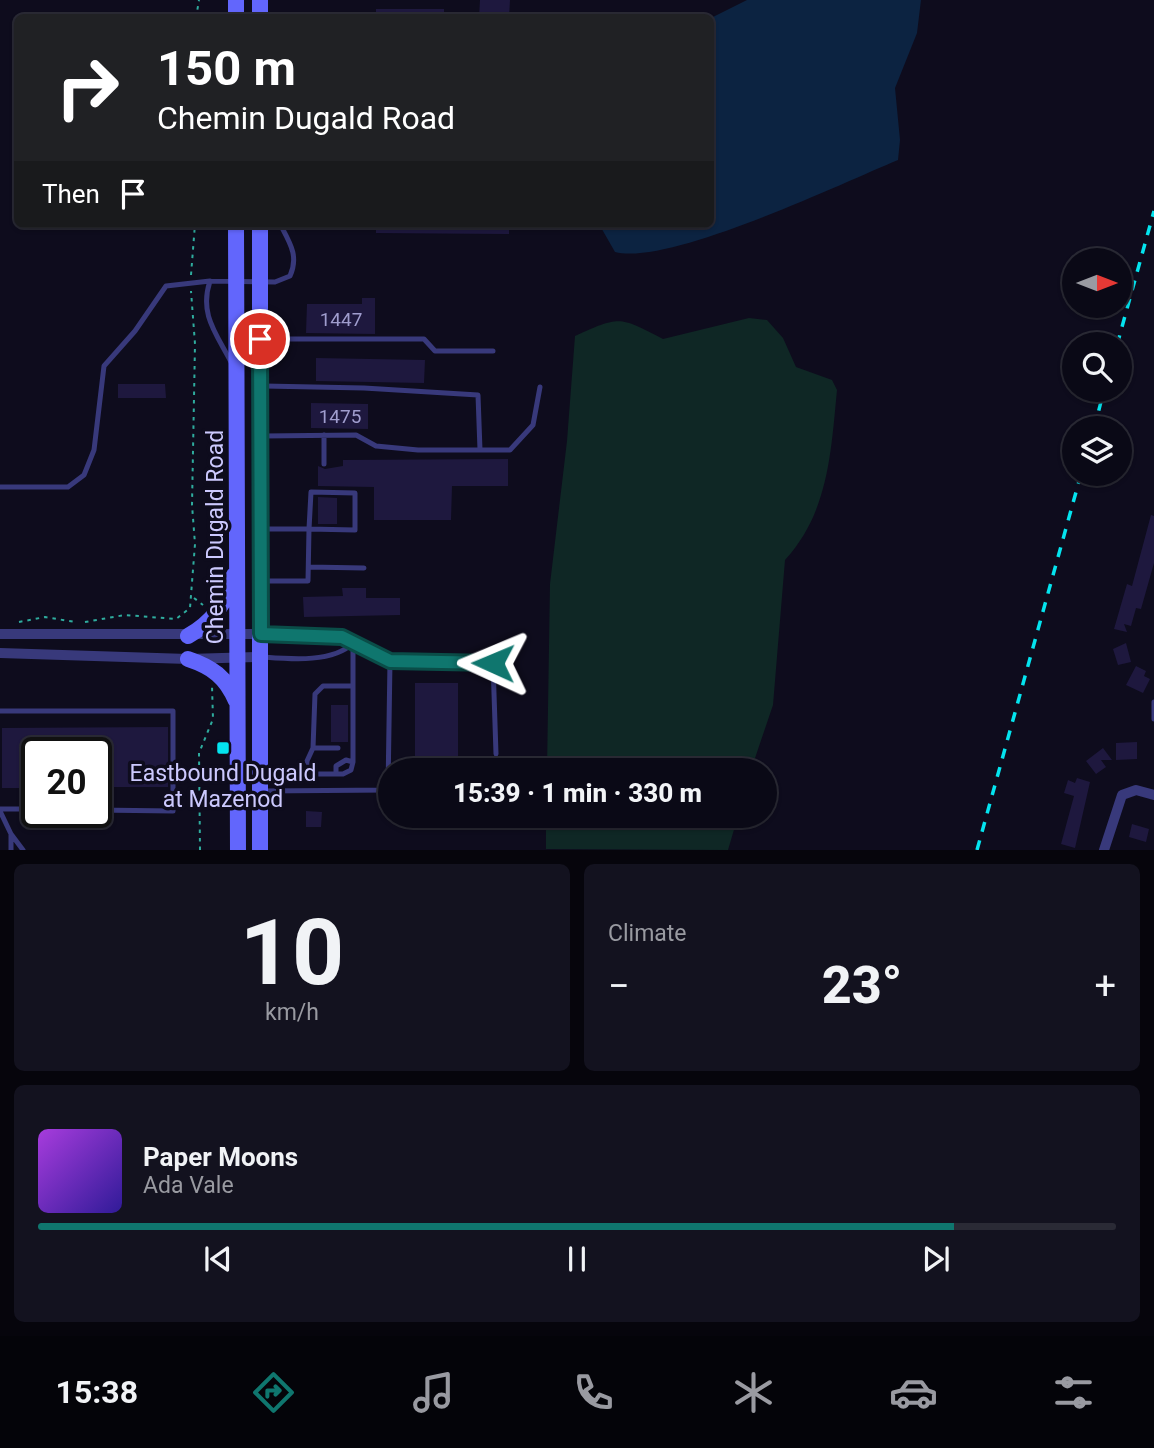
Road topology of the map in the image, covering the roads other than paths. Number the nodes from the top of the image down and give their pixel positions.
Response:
1 (236, 228) edge
2 (260, 228) edge
3 (283, 228) edge
4 (210, 281) junction
5 (236, 281) junction
6 (260, 282) junction
7 (260, 339) junction
8 (493, 351) dead end
9 (237, 374) junction
10 (260, 386) junction
11 (540, 387) dead end
12 (324, 435) junction
13 (260, 436) junction
14 (480, 450) junction
15 (324, 464) dead end
16 (0, 487) edge
17 (260, 528) junction
18 (309, 529) junction
19 (238, 559) junction
20 (309, 567) junction
21 (364, 568) dead end
22 (260, 581) junction
23 (0, 634) edge
24 (261, 634) junction
25 (238, 635) junction
26 (188, 636) junction
27 (353, 643) junction
28 (0, 653) edge
29 (260, 657) junction
30 (238, 658) junction
31 (188, 659) junction
32 (390, 661) junction
33 (353, 685) junction
34 (1154, 702) edge
35 (238, 706) junction
36 (0, 711) edge
37 (1154, 719) edge
38 (313, 748) junction
39 (338, 748) dead end
40 (496, 754) dead end
41 (260, 791) junction
42 (1154, 795) edge
43 (0, 810) edge
44 (21, 810) edge
45 (112, 810) edge
46 (11, 834) junction
47 (11, 849) edge
48 (23, 849) edge
49 (238, 849) edge
50 (260, 849) edge
51 (1104, 849) edge

1 - 5 main road, Chemin Dugald Road
2 - 6 main road, Chemin Dugald Road
3 - 6 lane
4 - 5 lane
4 - 9 lane
4 - 16 lane
5 - 6 lane
5 - 9 main road, Chemin Dugald Road
6 - 7 main road, Chemin Dugald Road
7 - 8 lane
7 - 10 main road, Chemin Dugald Road
9 - 19 main road, Chemin Dugald Road
10 - 13 main road, Chemin Dugald Road
10 - 14 lane
11 - 14 lane
12 - 13 lane
12 - 14 lane
12 - 15 lane
13 - 17 main road, Chemin Dugald Road
17 - 18 lane
17 - 22 main road, Chemin Dugald Road
18 - 18 lane
18 - 20 lane
19 - 25 main road, Chemin Dugald Road
19 - 26 main road
20 - 21 lane
20 - 22 lane
22 - 24 main road, Chemin Dugald Road
23 - 26 street
24 - 25 street
24 - 27 lane
24 - 29 main road, Chemin Dugald Road
25 - 26 street
25 - 30 main road, Chemin Dugald Road
27 - 29 lane
27 - 32 lane
27 - 33 lane
28 - 31 street
29 - 30 street
29 - 41 main road, Chemin Dugald Road
30 - 31 street
30 - 35 main road, Chemin Dugald Road
31 - 35 main road
32 - 40 lane
32 - 41 lane
33 - 38 lane
33 - 38 lane
34 - 37 lane
35 - 49 main road, Chemin Dugald Road
36 - 45 lane
38 - 39 lane
41 - 50 main road, Chemin Dugald Road
42 - 51 street
43 - 44 lane
43 - 46 lane
46 - 47 lane
46 - 48 lane

